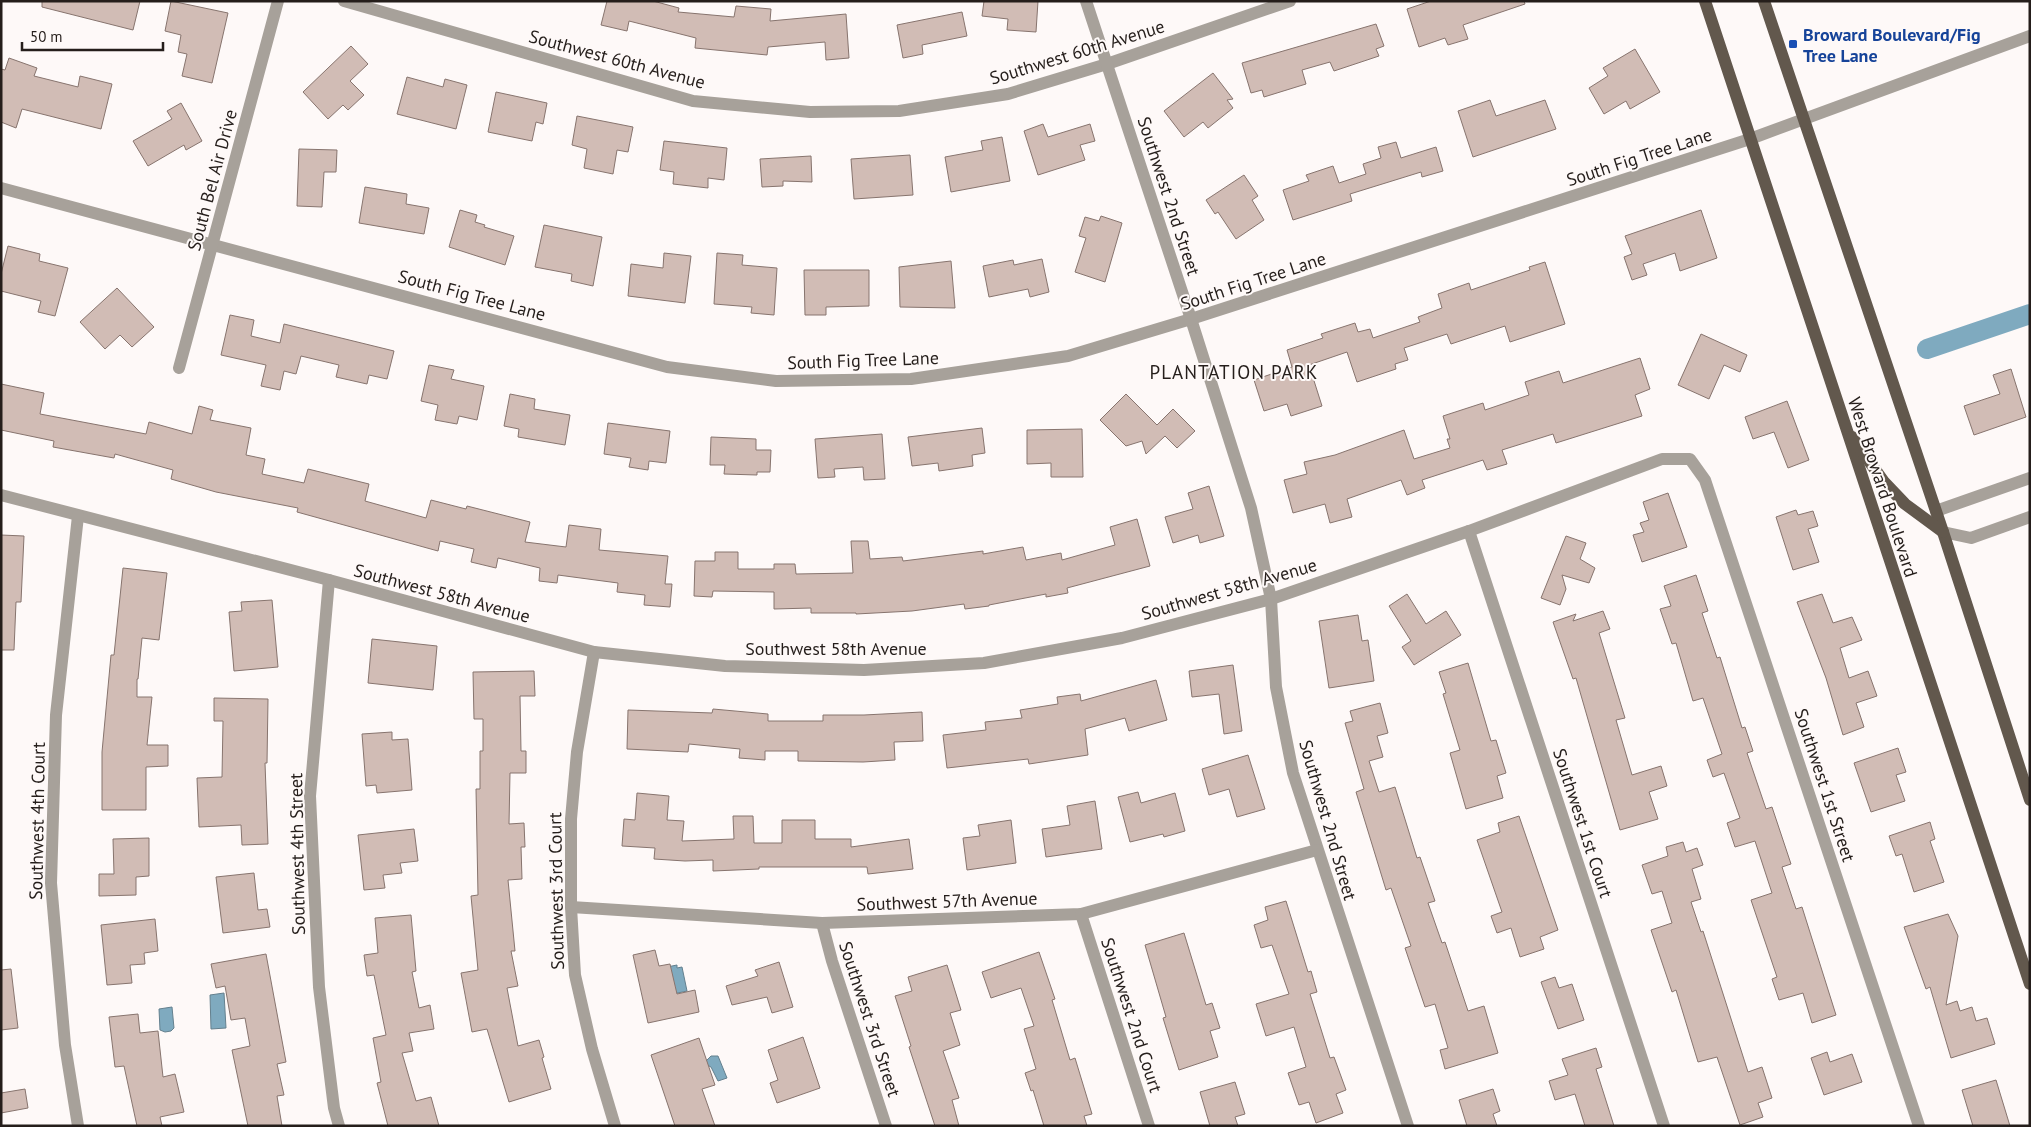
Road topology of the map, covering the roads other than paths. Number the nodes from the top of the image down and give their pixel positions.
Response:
1 (278, 1) edge
2 (344, 1) edge
3 (1086, 1) edge
4 (1290, 1) edge
5 (1705, 1) edge
6 (1764, 1) edge
7 (2030, 36) edge
8 (1107, 64) junction
9 (1803, 121) junction
10 (1750, 139) junction
11 (1, 188) edge
12 (213, 243) junction
13 (1192, 319) junction
14 (179, 368) dead end
15 (1844, 425) junction
16 (1690, 459) joint
17 (2030, 478) edge
18 (1, 495) edge
19 (1936, 511) junction
20 (78, 516) junction
21 (2030, 517) edge
22 (1469, 531) junction
23 (1943, 532) junction
24 (329, 580) junction
25 (1270, 599) junction
26 (594, 652) junction
27 (2030, 800) edge
28 (1317, 850) junction
29 (571, 907) junction
30 (1081, 914) junction
31 (822, 923) junction
32 (2030, 984) edge
33 (78, 1126) edge
34 (339, 1126) edge
35 (615, 1126) edge
36 (886, 1126) edge
37 (1149, 1126) edge
38 (1408, 1126) edge
39 (1664, 1126) edge
40 (1919, 1126) edge

1 - 12 street, South Bel Air Drive
2 - 8 street, Southwest 60th Avenue
3 - 8 street, Southwest 2nd Street
4 - 8 street, Southwest 60th Avenue
5 - 10 main road, West Broward Boulevard
6 - 9 main road
7 - 9 street, South Fig Tree Lane
8 - 13 street, Southwest 2nd Street
9 - 10 street, South Fig Tree Lane
9 - 19 main road
10 - 13 street, South Fig Tree Lane
10 - 15 main road, West Broward Boulevard
11 - 12 street, South Fig Tree Lane
12 - 13 street, South Fig Tree Lane
12 - 14 street, South Bel Air Drive
13 - 25 street, Southwest 2nd Street
15 - 23 main road
15 - 32 main road, West Broward Boulevard
16 - 22 street, Southwest 58th Avenue
16 - 40 street, Southwest 1st Street
17 - 19 street
18 - 20 street, Southwest 58th Avenue
19 - 23 main road
20 - 24 street, Southwest 58th Avenue
20 - 33 street, Southwest 4th Court
21 - 23 street
22 - 25 street, Southwest 58th Avenue
22 - 39 street, Southwest 1st Court
23 - 27 main road
24 - 26 street, Southwest 58th Avenue
24 - 34 street, Southwest 4th Street
25 - 26 street, Southwest 58th Avenue
25 - 28 street, Southwest 2nd Street
26 - 29 street, Southwest 3rd Court
28 - 30 street, Southwest 57th Avenue
28 - 38 street, Southwest 2nd Street
29 - 31 street, Southwest 57th Avenue
29 - 35 street, Southwest 3rd Court
30 - 31 street, Southwest 57th Avenue
30 - 37 street, Southwest 2nd Court
31 - 36 street, Southwest 3rd Street

